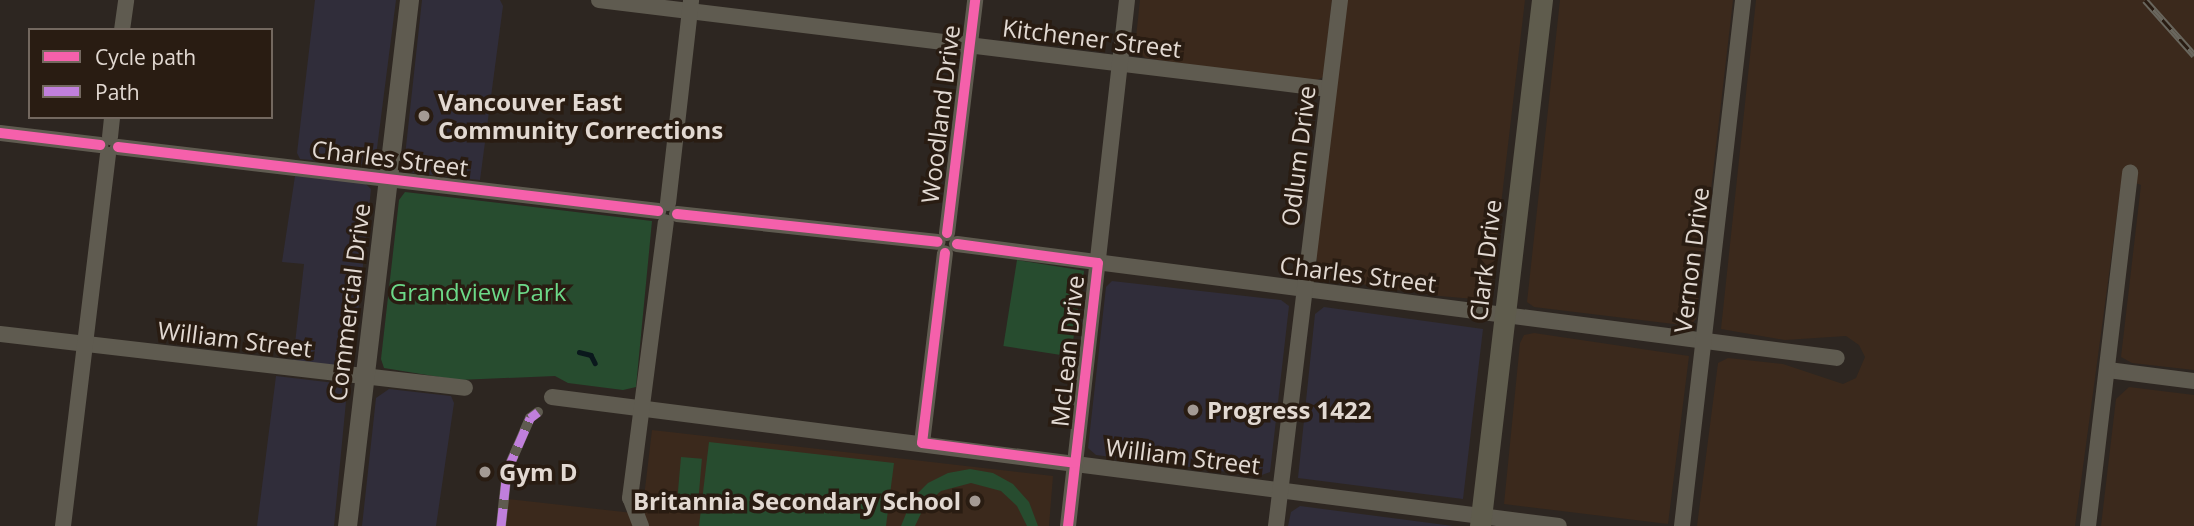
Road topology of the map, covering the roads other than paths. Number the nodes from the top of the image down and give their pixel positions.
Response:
1 (125, 0) edge
2 (409, 0) edge
3 (598, 0) edge
4 (975, 0) edge
5 (1128, 0) edge
6 (1340, 0) edge
7 (1542, 0) edge
8 (1743, 0) edge
9 (691, 5) edge
10 (122, 28) edge
11 (970, 44) junction
12 (1121, 64) junction
13 (1329, 89) junction
14 (112, 119) edge
15 (0, 133) edge
16 (109, 146) junction
17 (2130, 172) dead end
18 (388, 179) junction
19 (667, 212) junction
20 (947, 243) junction
21 (1098, 263) junction
22 (1305, 290) junction
23 (1504, 316) junction
24 (0, 334) edge
25 (1704, 342) junction
26 (85, 344) junction
27 (1836, 358) dead end
28 (2108, 370) junction
29 (365, 377) junction
30 (2194, 381) edge
31 (465, 388) dead end
32 (552, 397) dead end
33 (643, 409) junction
34 (538, 412) dead end
35 (922, 443) junction
36 (1075, 463) junction
37 (1280, 491) junction
38 (1481, 521) edge
39 (63, 526) edge
40 (347, 526) edge
41 (501, 526) edge
42 (640, 526) edge
43 (1068, 526) edge
44 (1276, 526) edge
45 (1559, 526) edge
46 (1682, 526) edge
47 (2088, 526) edge

1 - 10 street
2 - 18 street, Commercial Drive
3 - 9 street, Kitchener Street
4 - 11 street, Woodland Drive
5 - 12 street, McLean Drive
6 - 13 street, Odlum Drive
7 - 23 main road, Clark Drive
8 - 25 street, Vernon Drive
9 - 11 street, Kitchener Street
9 - 19 street
11 - 12 street, Kitchener Street
11 - 20 street, Woodland Drive
12 - 13 street, Kitchener Street
12 - 21 street, McLean Drive
13 - 22 street, Odlum Drive
14 - 16 street
15 - 16 street, Charles Street
16 - 18 street, Charles Street
16 - 26 street
17 - 28 street
18 - 19 street, Charles Street
18 - 29 street, Commercial Drive
19 - 20 street, Charles Street
19 - 33 street
20 - 21 street, Charles Street
20 - 35 street, Woodland Drive
21 - 22 street, Charles Street
21 - 36 street, McLean Drive
22 - 23 street, Charles Street
22 - 37 street, Odlum Drive
23 - 25 street, Charles Street
23 - 38 main road, Clark Drive
24 - 26 street, William Street
25 - 27 street, Charles Street
25 - 46 street, Vernon Drive
26 - 29 street, William Street
26 - 39 street
28 - 30 street
28 - 47 street
29 - 31 street, William Street
29 - 40 street, Commercial Drive
32 - 33 street, William Street
33 - 35 street, William Street
33 - 42 street
34 - 41 street
35 - 36 street, William Street
36 - 37 street, William Street
36 - 43 street, McLean Drive
37 - 38 street, William Street
37 - 44 street, Odlum Drive
38 - 45 street, William Street

